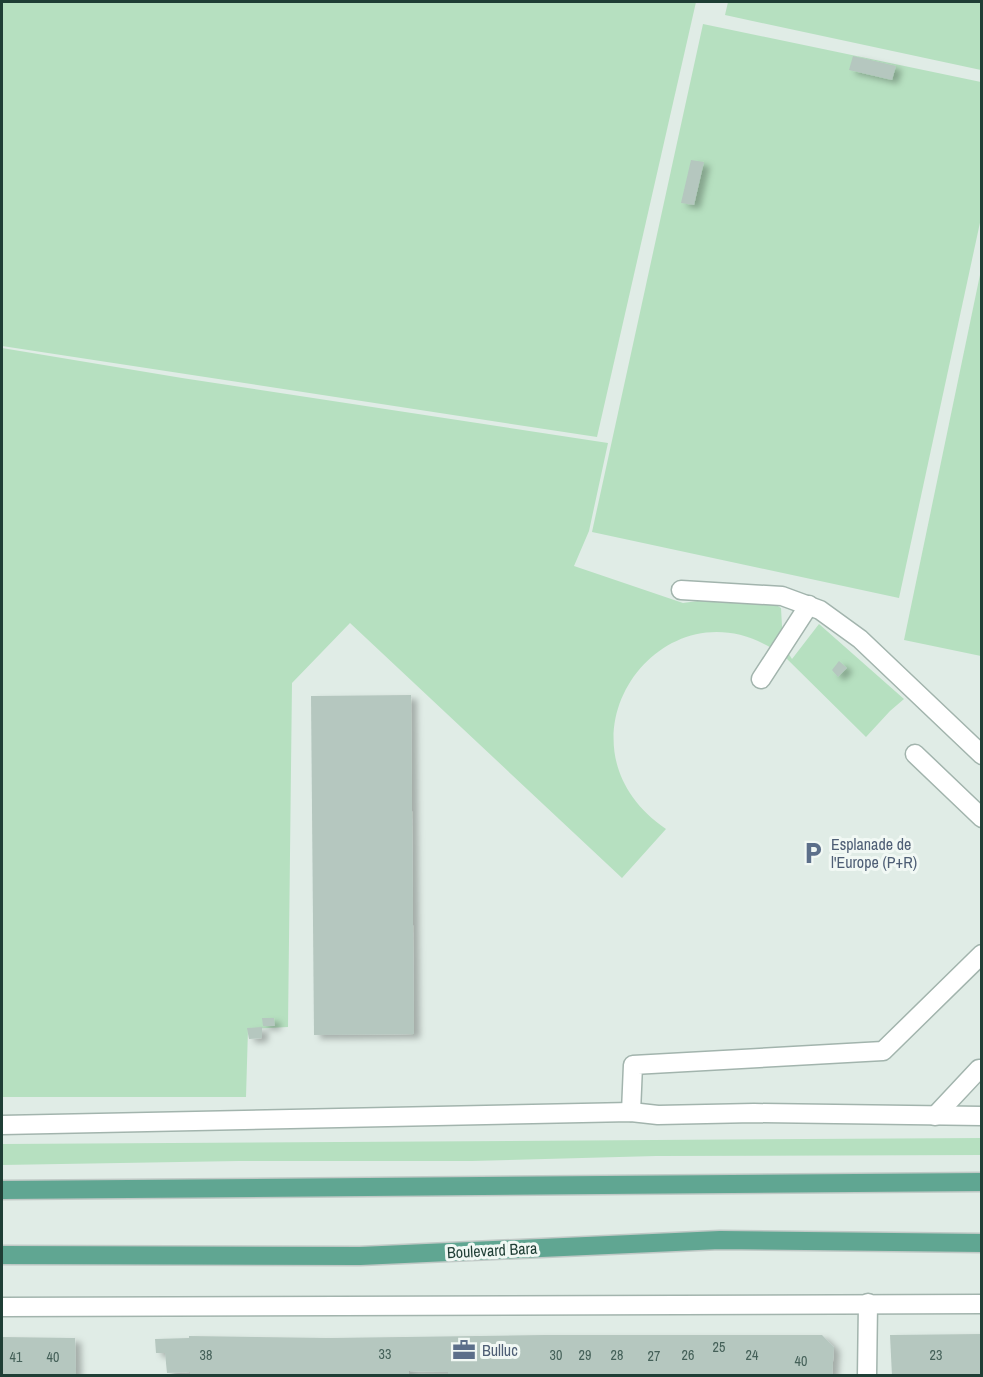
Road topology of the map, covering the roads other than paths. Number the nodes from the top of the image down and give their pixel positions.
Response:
1 (681, 590) dead end
2 (809, 605) junction
3 (761, 679) dead end
4 (915, 754) dead end
5 (981, 755) edge
6 (981, 818) edge
7 (981, 954) edge
8 (981, 1069) edge
9 (631, 1112) junction
10 (935, 1116) junction
11 (981, 1116) edge
12 (2, 1125) edge
13 (981, 1182) edge
14 (2, 1190) edge
15 (981, 1242) edge
16 (2, 1255) edge
17 (868, 1303) junction
18 (981, 1304) edge
19 (2, 1307) edge
20 (867, 1376) edge

1 - 2 street
2 - 3 street
2 - 5 street
4 - 6 street
7 - 9 street
8 - 10 street
9 - 10 street
9 - 12 street
10 - 11 street
13 - 14 main road
15 - 16 main road, Boulevard Bara
17 - 18 street
17 - 19 street
17 - 20 street

